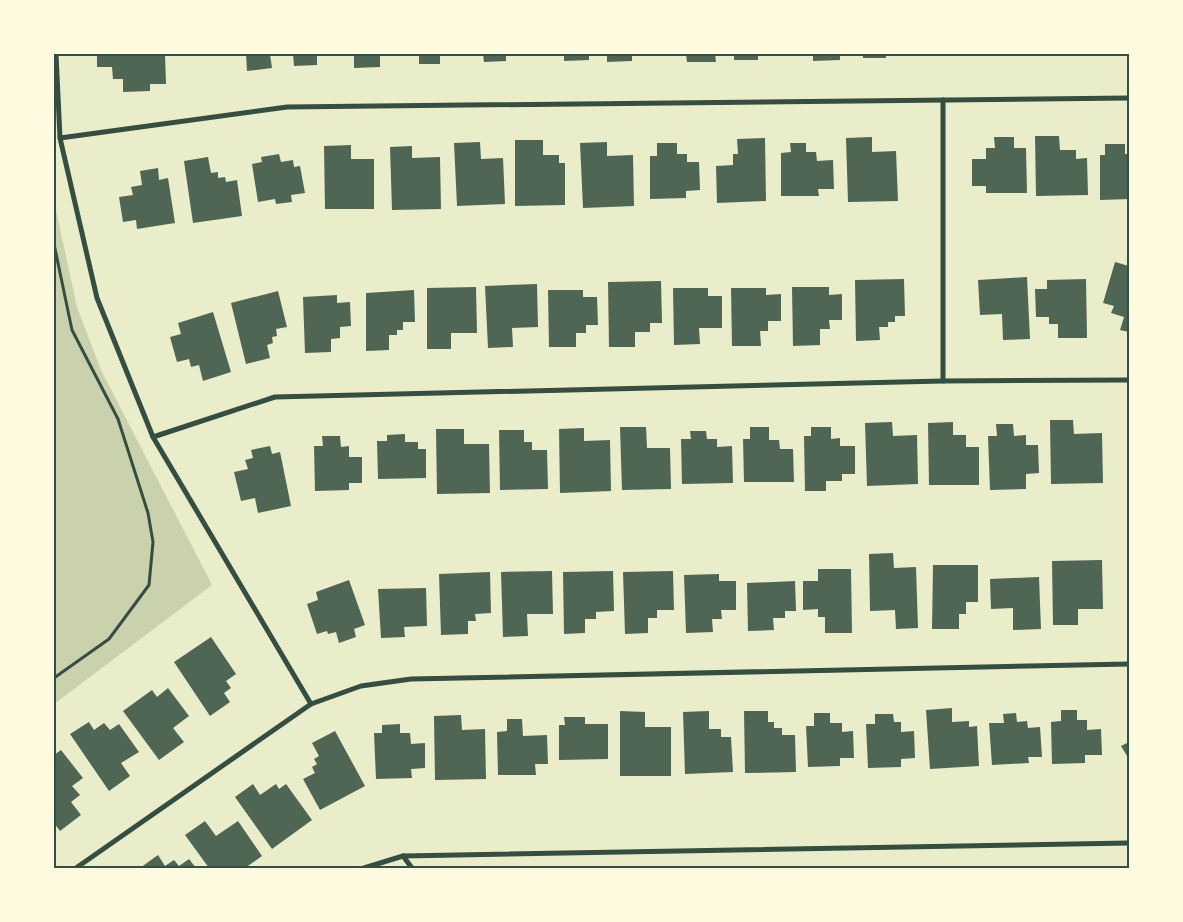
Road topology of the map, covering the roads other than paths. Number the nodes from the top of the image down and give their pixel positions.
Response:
1 (56, 54) edge
2 (1129, 98) edge
3 (943, 100) junction
4 (60, 138) junction
5 (1129, 380) edge
6 (943, 381) junction
7 (153, 438) junction
8 (1129, 664) edge
9 (311, 704) junction
10 (1129, 843) edge
11 (403, 856) junction
12 (76, 868) edge
13 (364, 868) edge
14 (412, 868) edge

1 - 4 street
2 - 3 street
3 - 4 street
3 - 6 street
4 - 7 street
5 - 6 street
6 - 7 street
7 - 9 street
8 - 9 street
9 - 12 street
10 - 11 street
11 - 13 street
11 - 14 street

